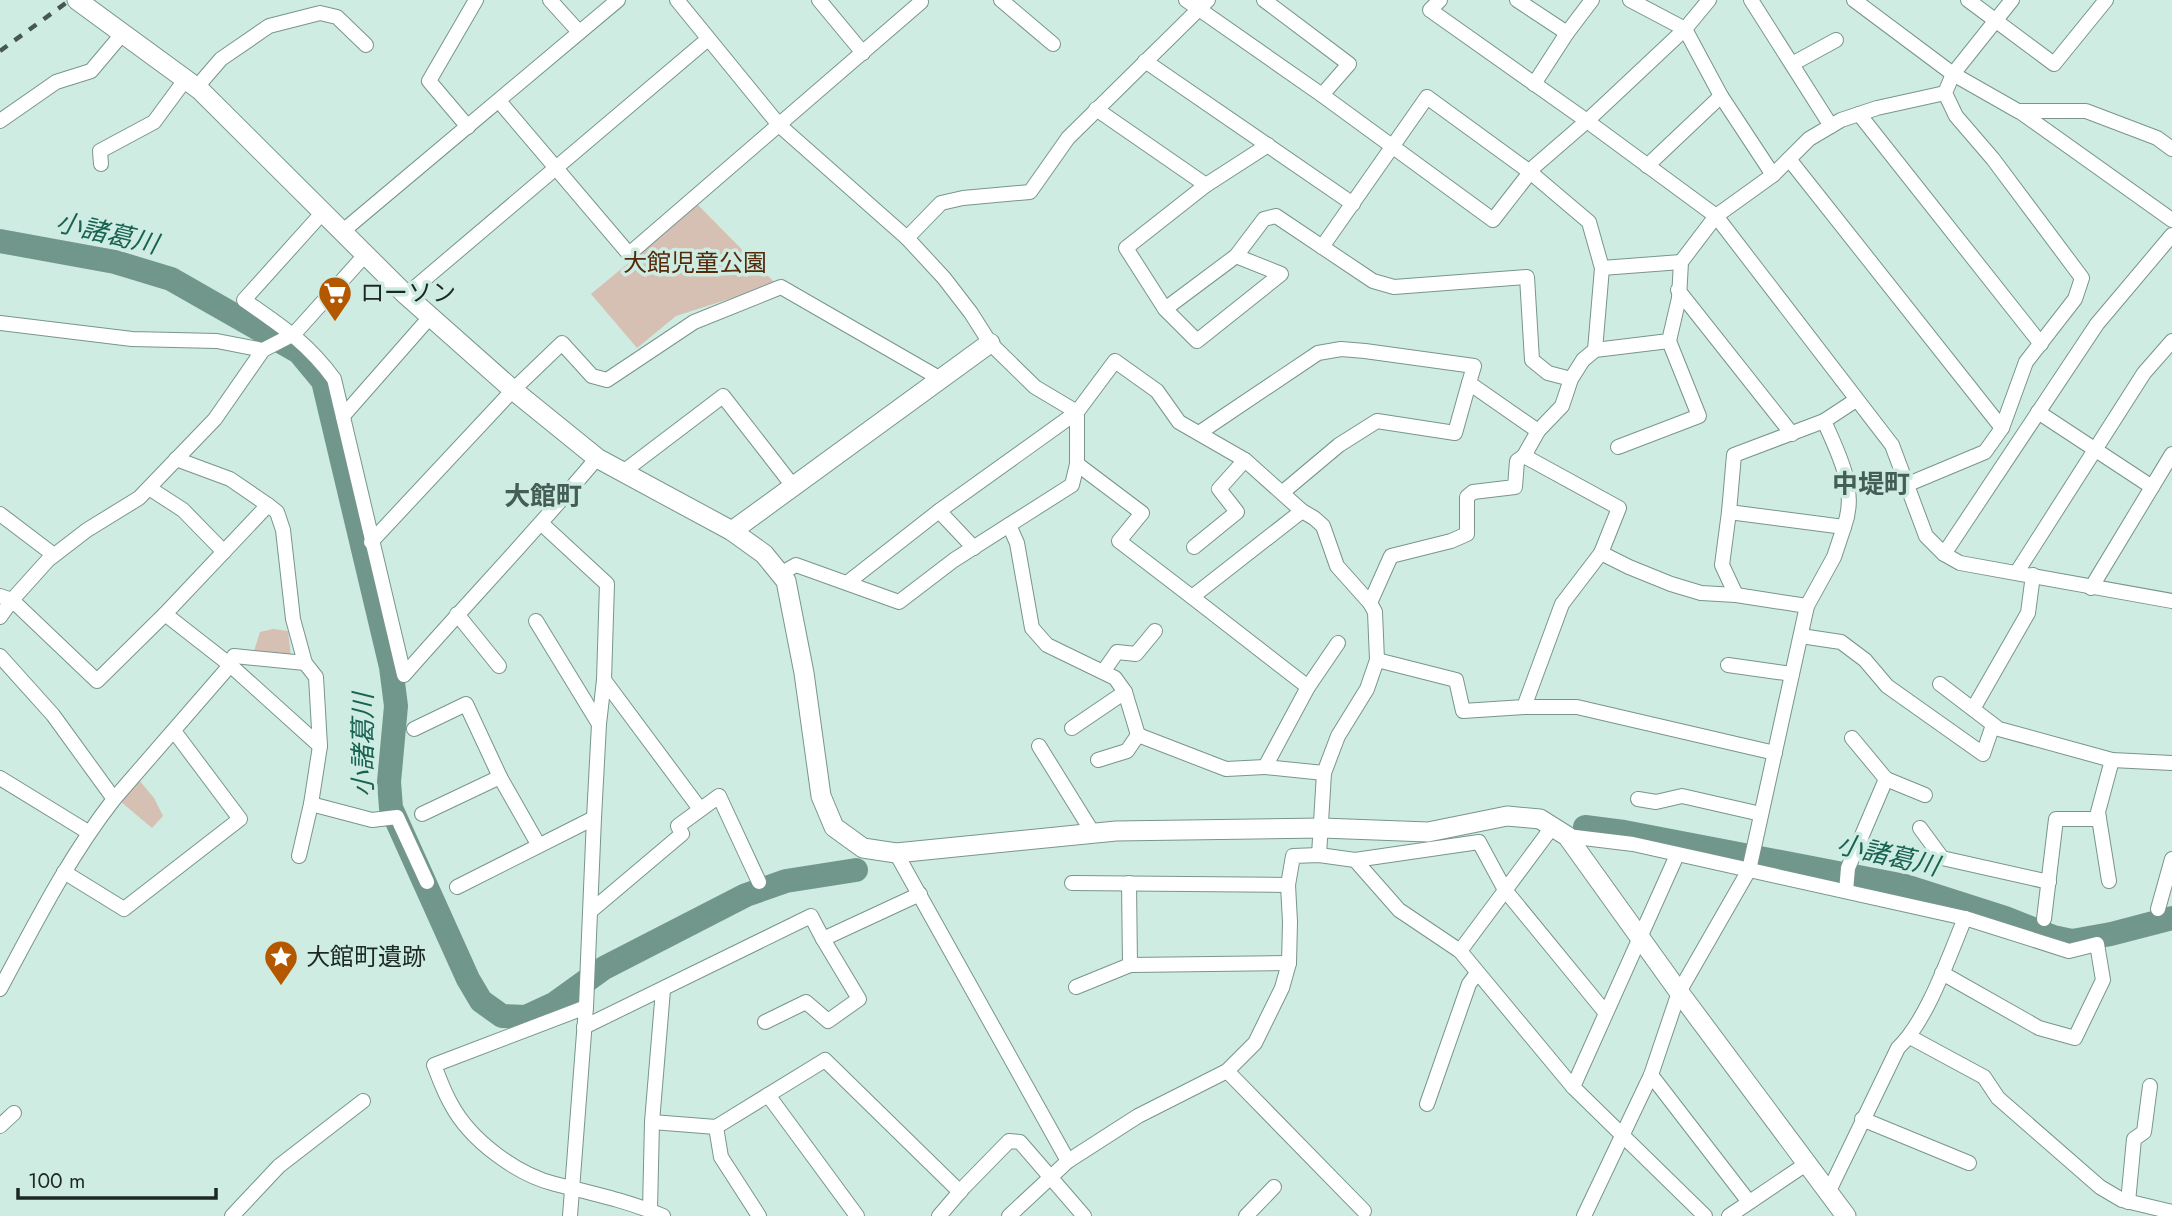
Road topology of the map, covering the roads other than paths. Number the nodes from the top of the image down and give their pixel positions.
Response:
1 (77, 0) edge
2 (476, 0) edge
3 (550, 0) edge
4 (618, 0) edge
5 (677, 0) edge
6 (819, 0) edge
7 (1264, 0) edge
8 (1440, 0) edge
9 (1517, 0) edge
10 (1592, 0) edge
11 (1630, 0) edge
12 (1709, 0) edge
13 (1751, 0) edge
14 (1854, 0) edge
15 (1968, 0) edge
16 (2012, 0) edge
17 (2106, 0) edge
18 (922, 2) dead end
19 (1008, 2) edge
20 (1197, 3) edge
21 (1996, 21) junction
22 (1685, 29) junction
23 (579, 32) junction
24 (122, 33) junction
25 (1567, 33) junction
26 (708, 39) junction
27 (1836, 40) dead end
28 (1054, 44) dead end
29 (366, 45) dead end
30 (863, 52) junction
31 (1145, 61) junction
32 (1792, 64) junction
33 (1953, 74) junction
34 (191, 84) junction
35 (1534, 84) junction
36 (1945, 93) junction
37 (1322, 95) junction
38 (1721, 96) junction
39 (499, 101) junction
40 (1096, 109) junction
41 (2018, 111) junction
42 (1859, 114) junction
43 (0, 121) edge
44 (1587, 121) junction
45 (779, 125) junction
46 (1831, 126) junction
47 (468, 127) junction
48 (1268, 145) junction
49 (1392, 146) junction
50 (2172, 149) edge
51 (1788, 159) junction
52 (102, 164) dead end
53 (1647, 166) junction
54 (557, 168) junction
55 (1530, 172) junction
56 (1773, 175) junction
57 (1206, 185) junction
58 (1353, 204) junction
59 (324, 211) junction
60 (1716, 216) junction
61 (2172, 220) edge
62 (343, 231) junction
63 (2172, 235) edge
64 (907, 238) junction
65 (1322, 247) junction
66 (365, 255) junction
67 (1236, 256) junction
68 (1681, 262) junction
69 (1602, 268) junction
70 (1678, 290) junction
71 (406, 295) junction
72 (1165, 309) junction
73 (430, 317) junction
74 (0, 323) edge
75 (293, 335) junction
76 (1669, 341) junction
77 (2172, 341) edge
78 (990, 343) junction
79 (2041, 344) junction
80 (263, 349) junction
81 (1595, 350) junction
82 (939, 378) junction
83 (1571, 379) junction
84 (1469, 383) junction
85 (513, 390) junction
86 (1856, 400) junction
87 (1077, 412) junction
88 (2038, 412) junction
89 (343, 416) junction
90 (1824, 421) junction
91 (2002, 428) junction
92 (1538, 430) junction
93 (1199, 433) junction
94 (1792, 434) junction
95 (1618, 447) dead end
96 (2095, 449) junction
97 (2172, 454) edge
98 (1524, 457) junction
99 (597, 458) junction
100 (176, 459) junction
101 (1245, 460) junction
102 (1077, 464) junction
103 (623, 472) junction
104 (1906, 485) junction
105 (793, 486) junction
106 (2152, 487) junction
107 (149, 488) junction
108 (1283, 492) junction
109 (268, 505) junction
110 (1303, 510) junction
111 (939, 512) junction
112 (1729, 512) junction
113 (0, 514) edge
114 (542, 524) junction
115 (1009, 525) junction
116 (1844, 527) junction
117 (732, 531) junction
118 (371, 542) junction
119 (1194, 547) dead end
120 (974, 548) junction
121 (224, 552) junction
122 (1601, 553) junction
123 (1944, 554) junction
124 (54, 555) junction
125 (2017, 572) junction
126 (782, 573) junction
127 (2033, 575) junction
128 (847, 583) junction
129 (2091, 588) junction
130 (1736, 595) junction
131 (1192, 597) junction
132 (6, 598) edge
133 (2172, 601) edge
134 (1370, 603) junction
135 (1807, 606) junction
136 (165, 614) junction
137 (457, 614) junction
138 (0, 617) edge
139 (536, 621) dead end
140 (1155, 631) dead end
141 (1801, 636) junction
142 (1338, 643) dead end
143 (0, 656) edge
144 (1377, 660) junction
145 (305, 663) junction
146 (229, 664) junction
147 (1728, 665) dead end
148 (499, 666) dead end
149 (1103, 673) junction
150 (1792, 674) junction
151 (604, 680) junction
152 (1940, 684) dead end
153 (1308, 687) junction
154 (1125, 692) junction
155 (1524, 707) junction
156 (1973, 709) junction
157 (599, 724) junction
158 (1993, 724) junction
159 (1072, 728) dead end
160 (414, 729) dead end
161 (174, 731) junction
162 (1138, 735) junction
163 (1852, 738) dead end
164 (320, 746) junction
165 (1039, 746) dead end
166 (1775, 753) junction
167 (1098, 760) dead end
168 (2112, 760) junction
169 (2172, 763) edge
170 (1265, 767) junction
171 (1324, 773) junction
172 (500, 777) junction
173 (0, 778) edge
174 (1886, 779) junction
175 (1925, 795) dead end
176 (114, 799) junction
177 (1638, 799) dead end
178 (311, 804) junction
179 (700, 809) junction
180 (422, 814) dead end
181 (1761, 814) junction
182 (594, 818) junction
183 (2099, 819) junction
184 (1322, 828) junction
185 (1920, 828) dead end
186 (1560, 831) junction
187 (88, 832) junction
188 (1093, 833) junction
189 (538, 844) junction
190 (896, 853) junction
191 (1319, 855) junction
192 (1677, 855) junction
193 (299, 856) dead end
194 (2172, 859) edge
195 (1355, 860) junction
196 (1751, 861) junction
197 (64, 872) junction
198 (2109, 881) dead end
199 (427, 882) dead end
200 (759, 882) dead end
201 (2049, 882) junction
202 (1072, 883) dead end
203 (1129, 883) junction
204 (1288, 885) junction
205 (457, 887) dead end
206 (1847, 888) junction
207 (1505, 890) junction
208 (920, 894) junction
209 (2158, 909) dead end
210 (592, 910) junction
211 (1965, 918) junction
212 (2044, 919) dead end
213 (1640, 935) junction
214 (823, 939) junction
215 (1460, 951) junction
216 (1289, 963) junction
217 (1130, 965) junction
218 (1942, 973) junction
219 (1478, 974) junction
220 (1076, 987) dead end
221 (0, 989) edge
222 (663, 990) junction
223 (1679, 992) junction
224 (586, 1007) junction
225 (1605, 1012) junction
226 (765, 1022) dead end
227 (584, 1027) junction
228 (1910, 1037) junction
229 (1227, 1071) junction
230 (1651, 1075) junction
231 (2150, 1086) dead end
232 (1573, 1087) junction
233 (768, 1095) junction
234 (363, 1101) dead end
235 (1427, 1104) dead end
236 (14, 1114) dead end
237 (1862, 1119) junction
238 (652, 1122) junction
239 (0, 1126) edge
240 (716, 1127) junction
241 (1623, 1137) junction
242 (1068, 1161) junction
243 (1969, 1163) dead end
244 (1806, 1164) junction
245 (1050, 1176) junction
246 (1274, 1187) dead end
247 (573, 1188) junction
248 (960, 1192) junction
249 (1828, 1193) junction
250 (1749, 1202) junction
251 (2128, 1202) junction
252 (1364, 1211) dead end
253 (2172, 1212) edge
254 (656, 1213) edge
255 (232, 1216) edge
256 (570, 1216) edge
257 (759, 1216) edge
258 (857, 1216) edge
259 (939, 1216) edge
260 (1009, 1216) edge
261 (1084, 1216) edge
262 (1246, 1216) edge
263 (1584, 1216) edge
264 (1705, 1216) edge
265 (1729, 1216) edge
266 (1846, 1216) edge

1 - 24 street
2 - 47 street
3 - 23 street
4 - 23 street
5 - 26 street
6 - 30 street
7 - 37 street
8 - 35 street
9 - 25 street
10 - 25 street
11 - 22 street
12 - 22 street
13 - 32 street
14 - 33 street
15 - 21 street
16 - 21 street
17 - 21 street
18 - 30 street
19 - 28 street
20 - 31 street
20 - 37 street
21 - 33 street
22 - 38 street
22 - 44 street
23 - 39 street
24 - 34 street
24 - 43 street
25 - 35 street
26 - 45 street
26 - 54 street
27 - 32 street
29 - 34 street
30 - 45 street
31 - 40 street
31 - 48 street
32 - 46 street
33 - 36 street
33 - 41 street
34 - 52 street
34 - 59 street
35 - 44 street
36 - 42 street
36 - 79 street
37 - 49 street
38 - 53 street
38 - 56 street
39 - 47 street
39 - 54 street
40 - 57 street
40 - 64 street
41 - 50 street
41 - 61 street
42 - 46 street
42 - 79 street
44 - 53 street
44 - 55 street
45 - 54 street
45 - 64 street
46 - 51 street
47 - 62 street
48 - 57 street
48 - 58 street
49 - 55 street
49 - 55 street
49 - 58 street
51 - 56 street
51 - 91 street
53 - 60 street
54 - 71 street
55 - 69 street
56 - 60 street
57 - 72 street
58 - 65 street
59 - 62 street
59 - 75 street
60 - 68 street
60 - 86 street
62 - 66 street
63 - 88 street
64 - 78 street
65 - 67 street
65 - 83 street
66 - 71 street
66 - 75 street
67 - 72 street
67 - 72 street
68 - 69 street
68 - 70 street
69 - 81 street
70 - 76 street
70 - 94 street
71 - 73 street
73 - 85 street
73 - 89 street
74 - 80 street
75 - 80 street
75 - 89 street
76 - 81 street
76 - 95 street
77 - 96 street
78 - 82 street
78 - 87 street
79 - 91 street
80 - 100 street
81 - 83 street
82 - 85 street
82 - 105 street
83 - 92 street
84 - 92 street
84 - 93 street
84 - 108 street
85 - 99 street
85 - 118 street
86 - 90 street
86 - 104 street
87 - 93 street
87 - 102 street
87 - 111 street
88 - 96 street
88 - 123 street
89 - 118 street
90 - 94 street
90 - 116 street
91 - 104 street
92 - 98 street
93 - 101 street
94 - 112 street
96 - 106 street
96 - 125 street
97 - 106 street
98 - 122 street
98 - 134 street
99 - 103 street
99 - 114 street
100 - 107 street
100 - 109 street
101 - 108 street
101 - 119 street
102 - 115 street
102 - 131 street
103 - 105 street
103 - 117 street
104 - 123 street
105 - 117 street
106 - 129 street
107 - 121 street
107 - 124 street
108 - 110 street
109 - 121 street
109 - 145 street
110 - 131 street
110 - 134 street
111 - 120 street
111 - 128 street
112 - 116 street
112 - 130 street
113 - 124 street
114 - 137 street
114 - 151 street
115 - 120 street
115 - 149 street
116 - 135 street
117 - 126 street
118 - 137 street
120 - 128 street
121 - 136 street
122 - 130 street
122 - 155 street
123 - 125 street
124 - 132 street
125 - 127 street
126 - 128 street
126 - 190 street
127 - 129 street
127 - 156 street
129 - 133 street
130 - 135 street
131 - 153 street
132 - 136 street
132 - 138 street
134 - 144 street
135 - 141 street
136 - 146 street
137 - 148 street
139 - 157 street
140 - 149 street
141 - 150 street
141 - 158 street
142 - 153 street
143 - 176 street
144 - 155 street
144 - 171 street
145 - 146 street
145 - 164 street
146 - 161 street
146 - 164 street
147 - 150 street
149 - 154 street
150 - 166 street
151 - 157 street
151 - 179 street
152 - 156 street
153 - 170 street
154 - 159 street
154 - 162 street
155 - 166 street
156 - 158 street
157 - 182 street
158 - 168 street
160 - 172 street
161 - 176 street
161 - 197 street
162 - 167 street
162 - 170 street
163 - 174 street
164 - 178 street
165 - 188 street
166 - 181 street
168 - 169 street
168 - 183 street
170 - 171 street
171 - 184 street
172 - 180 street
172 - 189 street
173 - 187 street
174 - 175 street
174 - 206 street
176 - 187 street
177 - 181 street
178 - 193 street
178 - 199 street
179 - 200 street
179 - 210 street
181 - 196 street
182 - 189 street
182 - 210 street
183 - 198 street
183 - 201 street
184 - 186 street
184 - 188 street
184 - 191 street
185 - 201 street
186 - 192 street
186 - 207 street
186 - 213 street
187 - 197 street
188 - 190 street
189 - 205 street
190 - 208 street
191 - 195 street
191 - 204 street
192 - 196 street
192 - 213 street
194 - 209 street
195 - 207 street
195 - 215 street
196 - 206 street
196 - 223 street
197 - 221 street
201 - 212 street
202 - 203 street
203 - 204 street
203 - 217 street
204 - 216 street
206 - 211 street
207 - 215 street
207 - 225 street
208 - 214 street
208 - 242 street
210 - 224 street
211 - 218 street
211 - 218 street
213 - 223 street
213 - 225 street
214 - 222 street
214 - 226 street
215 - 219 street
216 - 217 street
216 - 229 street
217 - 220 street
218 - 228 street
219 - 232 street
219 - 235 street
222 - 227 street
222 - 238 street
223 - 230 street
223 - 244 street
224 - 227 street
224 - 247 street
225 - 232 street
227 - 247 street
228 - 237 street
228 - 251 street
229 - 242 street
229 - 252 street
230 - 241 street
230 - 250 street
231 - 251 street
232 - 241 street
233 - 240 street
233 - 248 street
233 - 258 street
234 - 255 street
236 - 239 street
237 - 243 street
237 - 249 street
238 - 240 street
238 - 254 street
240 - 257 street
241 - 263 street
241 - 264 street
242 - 245 street
244 - 249 street
244 - 250 street
245 - 248 street
245 - 260 street
245 - 261 street
246 - 262 street
247 - 254 street
247 - 256 street
248 - 259 street
249 - 266 street
250 - 265 street
251 - 253 street

